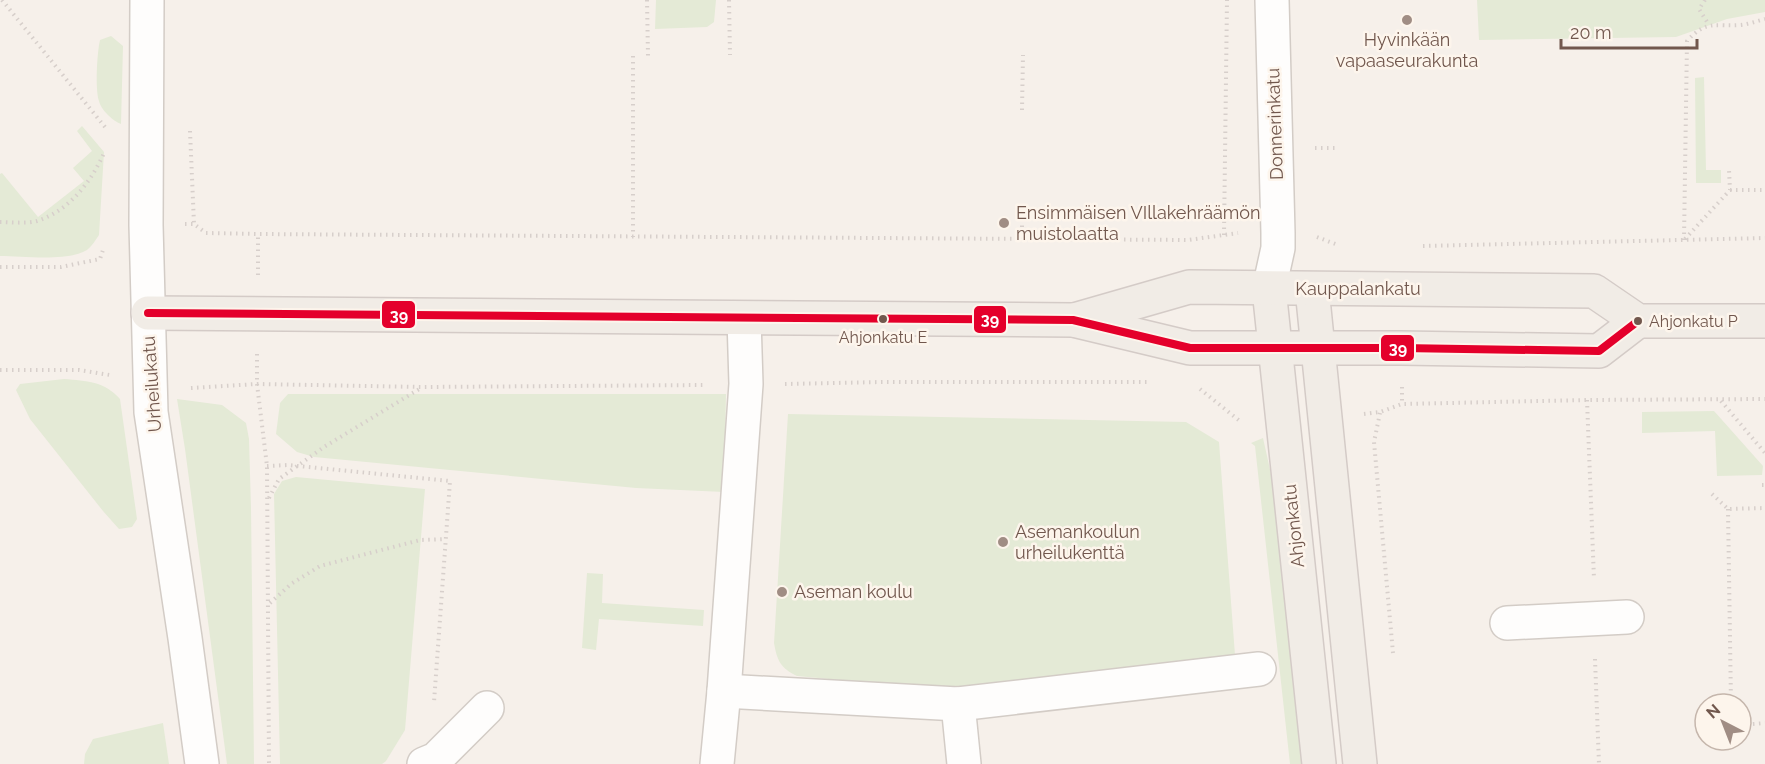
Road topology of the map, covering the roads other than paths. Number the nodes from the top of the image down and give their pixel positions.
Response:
1 (147, 0) edge
2 (1272, 0) edge
3 (1278, 240) junction
4 (1269, 289) junction
5 (1312, 289) junction
6 (148, 313) junction
7 (744, 319) junction
8 (1073, 320) junction
9 (1638, 321) junction
10 (1765, 321) edge
11 (1318, 349) junction
12 (1275, 350) junction
13 (1627, 617) dead end
14 (1508, 623) dead end
15 (1259, 669) dead end
16 (724, 691) junction
17 (958, 704) junction
18 (487, 708) dead end
19 (202, 764) edge
20 (424, 764) edge
21 (717, 764) edge
22 (964, 764) edge
23 (1319, 764) edge
24 (1360, 764) edge

1 - 6 street, Urheilukatu
2 - 3 street, Donnerinkatu
3 - 4 street, Donnerinkatu
3 - 5 street
4 - 5 main road, Kauppalankatu
4 - 8 main road, Kauppalankatu
4 - 12 main road, Ahjonkatu
5 - 9 main road, Kauppalankatu
5 - 11 main road
6 - 7 main road, Kauppalankatu
6 - 19 street, Urheilukatu
7 - 8 main road, Kauppalankatu
7 - 16 street
8 - 12 main road, Kauppalankatu
9 - 10 main road
9 - 11 main road, Kauppalankatu
11 - 12 main road, Kauppalankatu
11 - 24 main road
12 - 23 main road, Ahjonkatu
13 - 14 street
15 - 17 street
16 - 17 street
16 - 21 street
17 - 22 street
18 - 20 street

